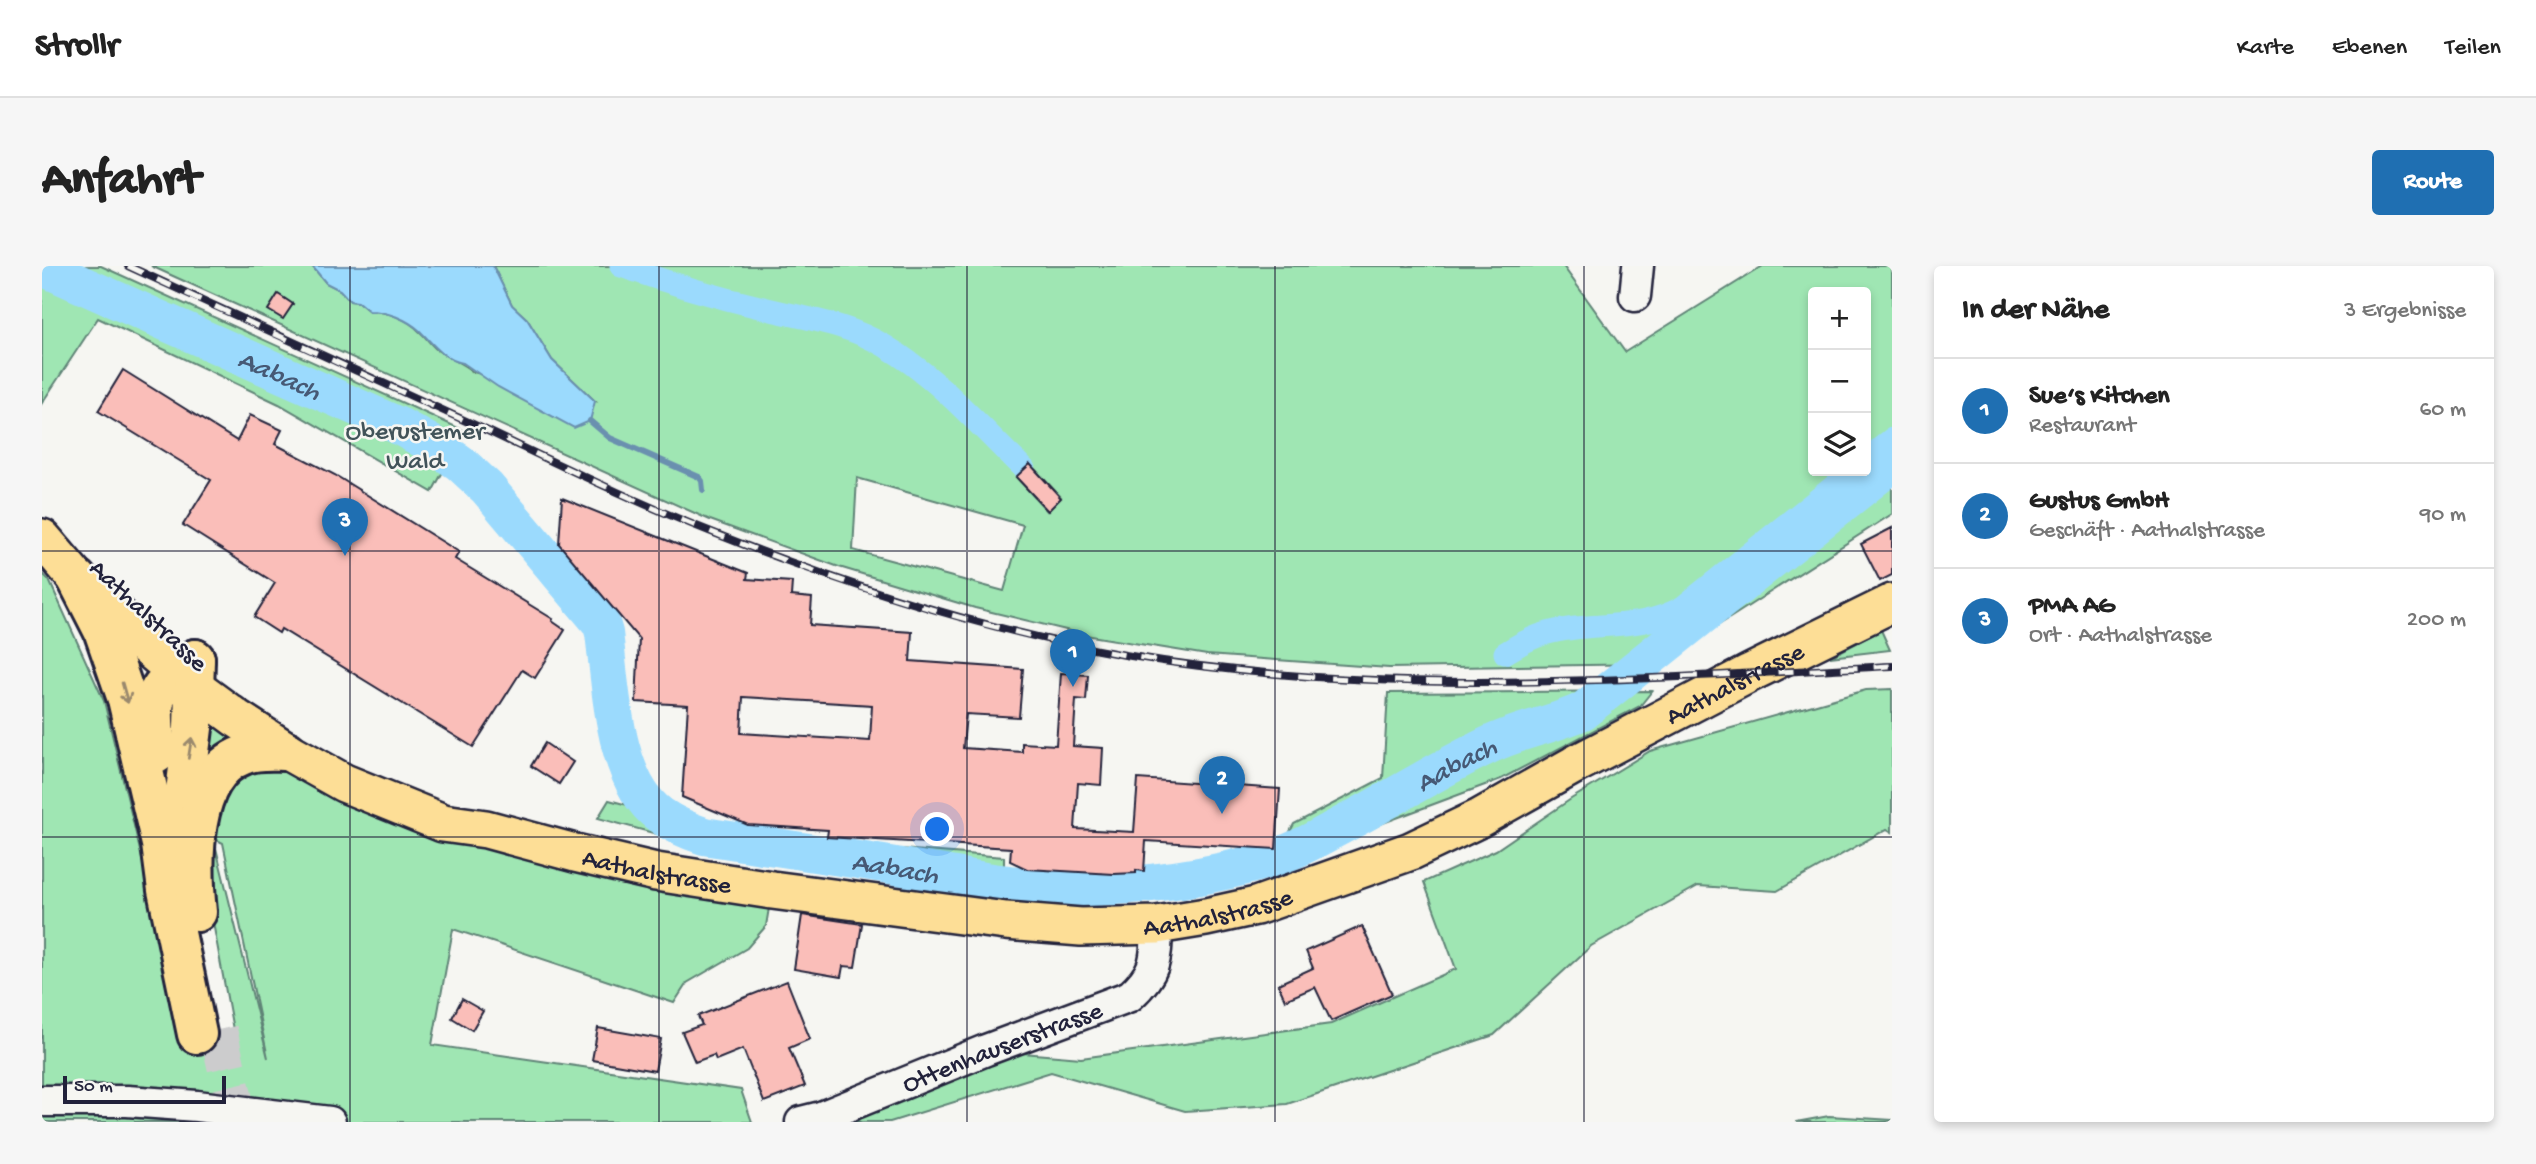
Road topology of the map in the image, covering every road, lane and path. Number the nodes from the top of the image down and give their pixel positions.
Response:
1 (1638, 266) edge
2 (1635, 296) dead end
3 (42, 511) edge
4 (42, 538) edge
5 (77, 579) junction
6 (1892, 603) edge
7 (188, 673) junction
8 (287, 751) junction
9 (486, 829) junction
10 (162, 844) junction
11 (1157, 925) junction
12 (199, 927) junction
13 (42, 1101) edge
14 (330, 1122) edge
15 (801, 1122) edge

1 - 2 street
3 - 7 main road, Aathalstrasse
4 - 5 main road, Aathalstrasse
5 - 7 main road, Aathalstrasse
5 -> 10 highway
6 - 11 main road, Aathalstrasse
7 - 8 main road, Aathalstrasse
7 - 9 main road, Aathalstrasse
7 - 10 highway
12 -> 7 highway
8 - 9 main road, Aathalstrasse
8 - 12 highway
9 - 11 main road, Aathalstrasse
10 - 12 highway
11 - 15 street, Ottenhauserstrasse
13 - 14 street

